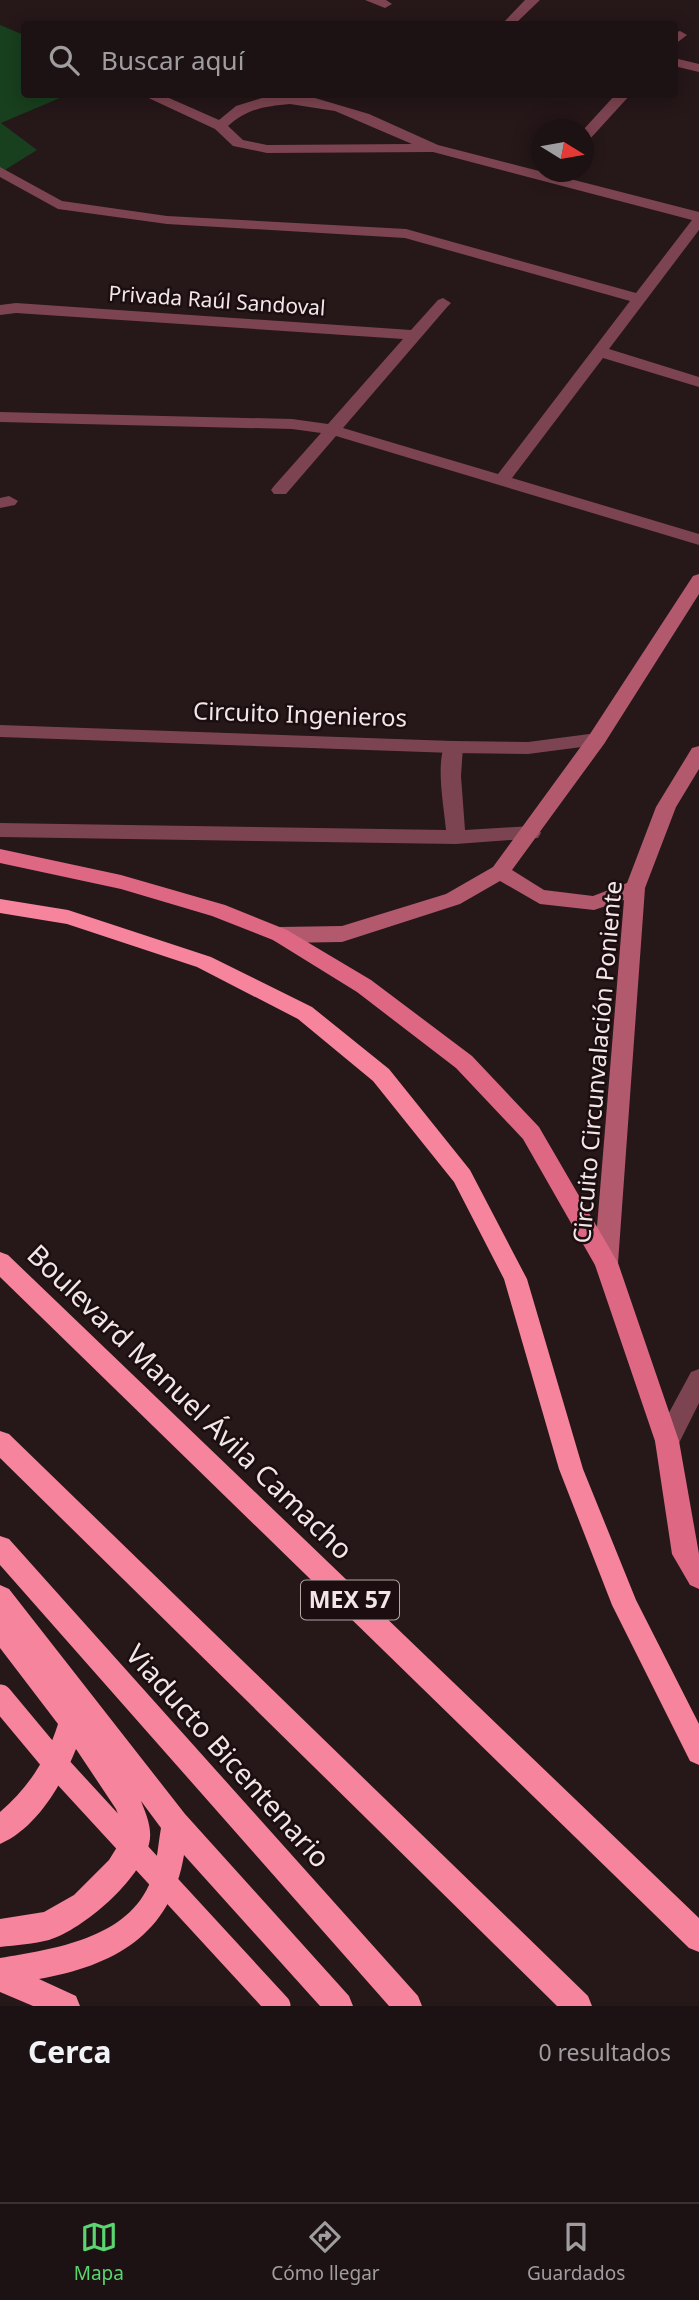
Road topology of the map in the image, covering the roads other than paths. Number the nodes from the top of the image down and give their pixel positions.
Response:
1 (533, 0) edge
2 (511, 21) edge
3 (678, 63) edge
4 (699, 68) edge
5 (156, 98) edge
6 (319, 98) edge
7 (620, 98) edge
8 (594, 125) edge
9 (220, 126) junction
10 (433, 148) junction
11 (0, 170) edge
12 (531, 170) edge
13 (576, 182) edge
14 (699, 219) edge
15 (638, 298) junction
16 (0, 299) edge
17 (443, 303) dead end
18 (8, 309) edge
19 (415, 335) junction
20 (601, 352) junction
21 (699, 382) edge
22 (0, 417) edge
23 (333, 430) junction
24 (501, 481) junction
25 (280, 490) dead end
26 (699, 540) edge
27 (699, 580) edge
28 (0, 731) edge
29 (597, 739) junction
30 (453, 747) junction
31 (699, 753) edge
32 (0, 830) edge
33 (531, 834) junction
34 (456, 837) junction
35 (0, 856) edge
36 (500, 872) junction
37 (635, 888) junction
38 (0, 906) edge
39 (281, 935) junction
40 (0, 1262) edge
41 (606, 1263) junction
42 (699, 1379) edge
43 (667, 1441) junction
44 (0, 1442) edge
45 (0, 1547) edge
46 (699, 1577) edge
47 (0, 1597) edge
48 (0, 1627) edge
49 (0, 1697) edge
50 (72, 1721) junction
51 (699, 1752) edge
52 (174, 1824) junction
53 (0, 1829) edge
54 (0, 1933) edge
55 (699, 1938) edge
56 (0, 1975) edge
57 (326, 2000) edge
58 (66, 2006) edge
59 (278, 2006) edge
60 (408, 2006) edge
61 (578, 2006) edge

1 - 2 street
3 - 4 street
5 - 9 street
6 - 9 street
6 - 10 street
7 - 8 street
9 - 10 street
10 - 12 street
11 - 15 street
13 - 14 street
14 - 15 street
15 - 20 street
16 - 18 street
17 - 19 street
18 - 19 street, Privada Raúl Sandoval
19 - 23 street
20 - 21 street
20 - 24 street
22 - 23 street
23 - 24 street
23 - 25 street
24 - 26 street
27 - 29 main road
28 - 30 street, Circuito Ingenieros
29 - 30 street, Circuito Ingenieros
29 - 33 main road
30 - 34 street
31 - 37 main road, Circuito Circunvalación Poniente
32 - 34 street
33 - 34 street
33 - 36 main road
35 - 39 main road
36 - 37 main road
36 - 39 main road
37 - 41 main road, Circuito Circunvalación Poniente
38 - 51 highway
39 - 41 main road
40 - 55 highway, Boulevard Manuel Ávila Camacho / MEX 57
41 - 43 main road
42 - 43 street
43 - 46 main road
44 - 61 highway
45 - 60 highway, Viaducto Bicentenario
47 - 52 highway
48 - 50 highway
49 - 59 highway, bridge
50 - 53 highway
50 - 54 highway
52 - 56 highway
52 - 57 highway
56 - 58 highway

